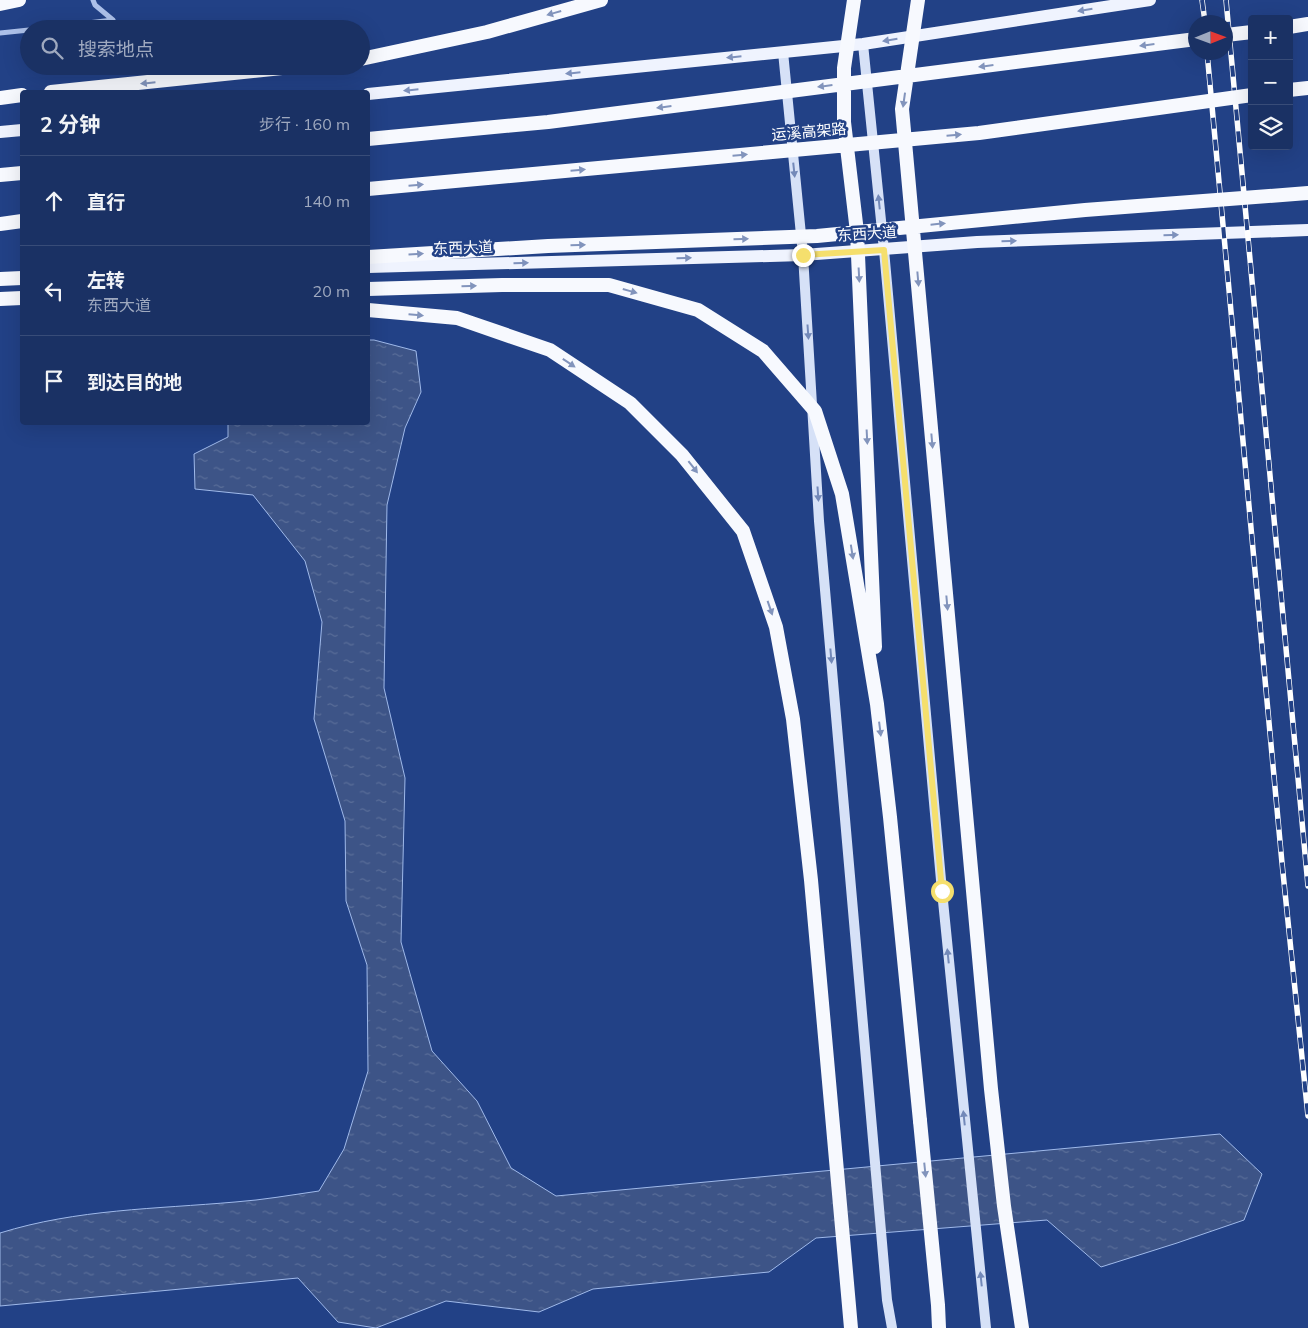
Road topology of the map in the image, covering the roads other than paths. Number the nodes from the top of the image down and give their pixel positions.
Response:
1 (19, 0) edge
2 (93, 0) edge
3 (601, 0) edge
4 (854, 0) edge
5 (918, 0) edge
6 (1150, 0) edge
7 (0, 4) edge
8 (113, 20) edge
9 (1308, 24) edge
10 (1293, 26) edge
11 (20, 31) edge
12 (1248, 32) edge
13 (0, 33) edge
14 (1233, 34) edge
15 (1188, 40) edge
16 (863, 44) junction
17 (783, 52) junction
18 (370, 56) edge
19 (214, 75) edge
20 (1308, 88) edge
21 (69, 90) edge
22 (1293, 90) edge
23 (370, 94) edge
24 (20, 95) edge
25 (1248, 97) edge
26 (0, 98) edge
27 (20, 130) edge
28 (0, 132) edge
29 (370, 139) edge
30 (20, 173) edge
31 (0, 175) edge
32 (370, 189) edge
33 (1308, 193) edge
34 (20, 222) edge
35 (0, 224) edge
36 (1308, 230) edge
37 (884, 250) junction
38 (803, 255) junction
39 (370, 257) edge
40 (370, 267) edge
41 (20, 278) edge
42 (0, 279) edge
43 (370, 289) edge
44 (20, 298) edge
45 (0, 299) edge
46 (370, 310) edge
47 (877, 704) junction
48 (851, 1328) edge
49 (892, 1328) edge
50 (939, 1328) edge
51 (986, 1328) edge
52 (1022, 1328) edge

1 - 7 highway
2 - 8 street
3 -> 18 highway
4 -> 47 highway, bridge
5 -> 52 highway, bridge
6 -> 16 main road
9 - 10 highway
11 - 13 street
12 - 14 highway, bridge
15 -> 29 highway, bridge
16 - 17 main road
37 -> 16 main road
17 -> 23 main road
17 -> 38 main road
19 -> 21 highway
20 - 22 highway
24 - 26 highway
32 -> 25 highway, 运溪高架路, bridge
27 - 28 main road
30 - 31 highway
39 -> 33 highway, bridge
34 - 35 highway
37 -> 36 main road, 东西大道
37 - 38 main road, 东西大道
51 -> 37 main road
40 -> 38 main road, 东西大道
38 -> 49 main road
41 - 42 highway
43 -> 47 highway, bridge
44 - 45 highway
46 -> 48 highway
47 -> 50 highway, bridge

